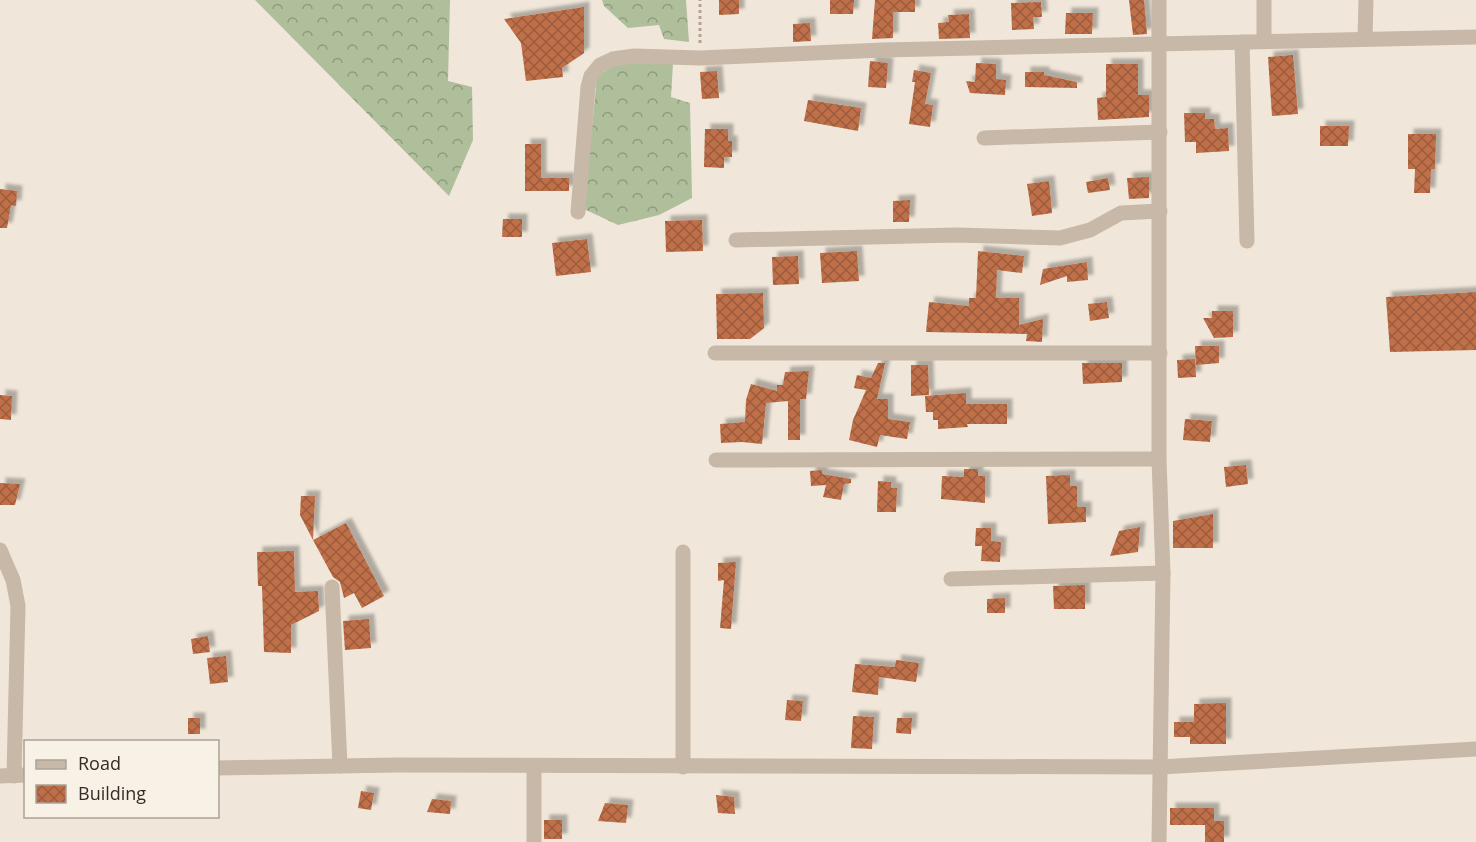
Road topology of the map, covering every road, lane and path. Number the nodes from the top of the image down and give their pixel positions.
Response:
1 (700, 0) edge
2 (1159, 0) edge
3 (1264, 0) edge
4 (1366, 0) edge
5 (1476, 37) edge
6 (1365, 38) junction
7 (1242, 42) junction
8 (1264, 42) junction
9 (1160, 45) junction
10 (699, 58) junction
11 (1160, 132) junction
12 (984, 138) dead end
13 (1160, 211) junction
14 (578, 212) dead end
15 (736, 240) dead end
16 (1247, 241) dead end
17 (715, 353) dead end
18 (1160, 353) junction
19 (1159, 459) junction
20 (716, 460) dead end
21 (0, 550) edge
22 (683, 552) dead end
23 (1163, 573) junction
24 (951, 579) dead end
25 (332, 587) dead end
26 (1476, 749) edge
27 (340, 766) junction
28 (534, 766) junction
29 (683, 766) junction
30 (1160, 767) junction
31 (219, 768) edge
32 (13, 775) edge
33 (534, 842) edge
34 (1159, 842) edge

1 - 10 path
2 - 9 street
3 - 8 street
4 - 6 street
5 - 6 street
6 - 8 street
7 - 8 street
7 - 9 street
7 - 16 street
9 - 10 street
9 - 11 street
10 - 14 street
11 - 12 street
11 - 13 street
13 - 15 street
13 - 18 street
17 - 18 street
18 - 19 street
19 - 20 street
19 - 23 street
21 - 32 street
22 - 29 street
23 - 24 street
23 - 30 street
25 - 27 street
26 - 30 street
27 - 28 street
27 - 31 street
28 - 29 street
28 - 33 street
29 - 30 street
30 - 34 street

